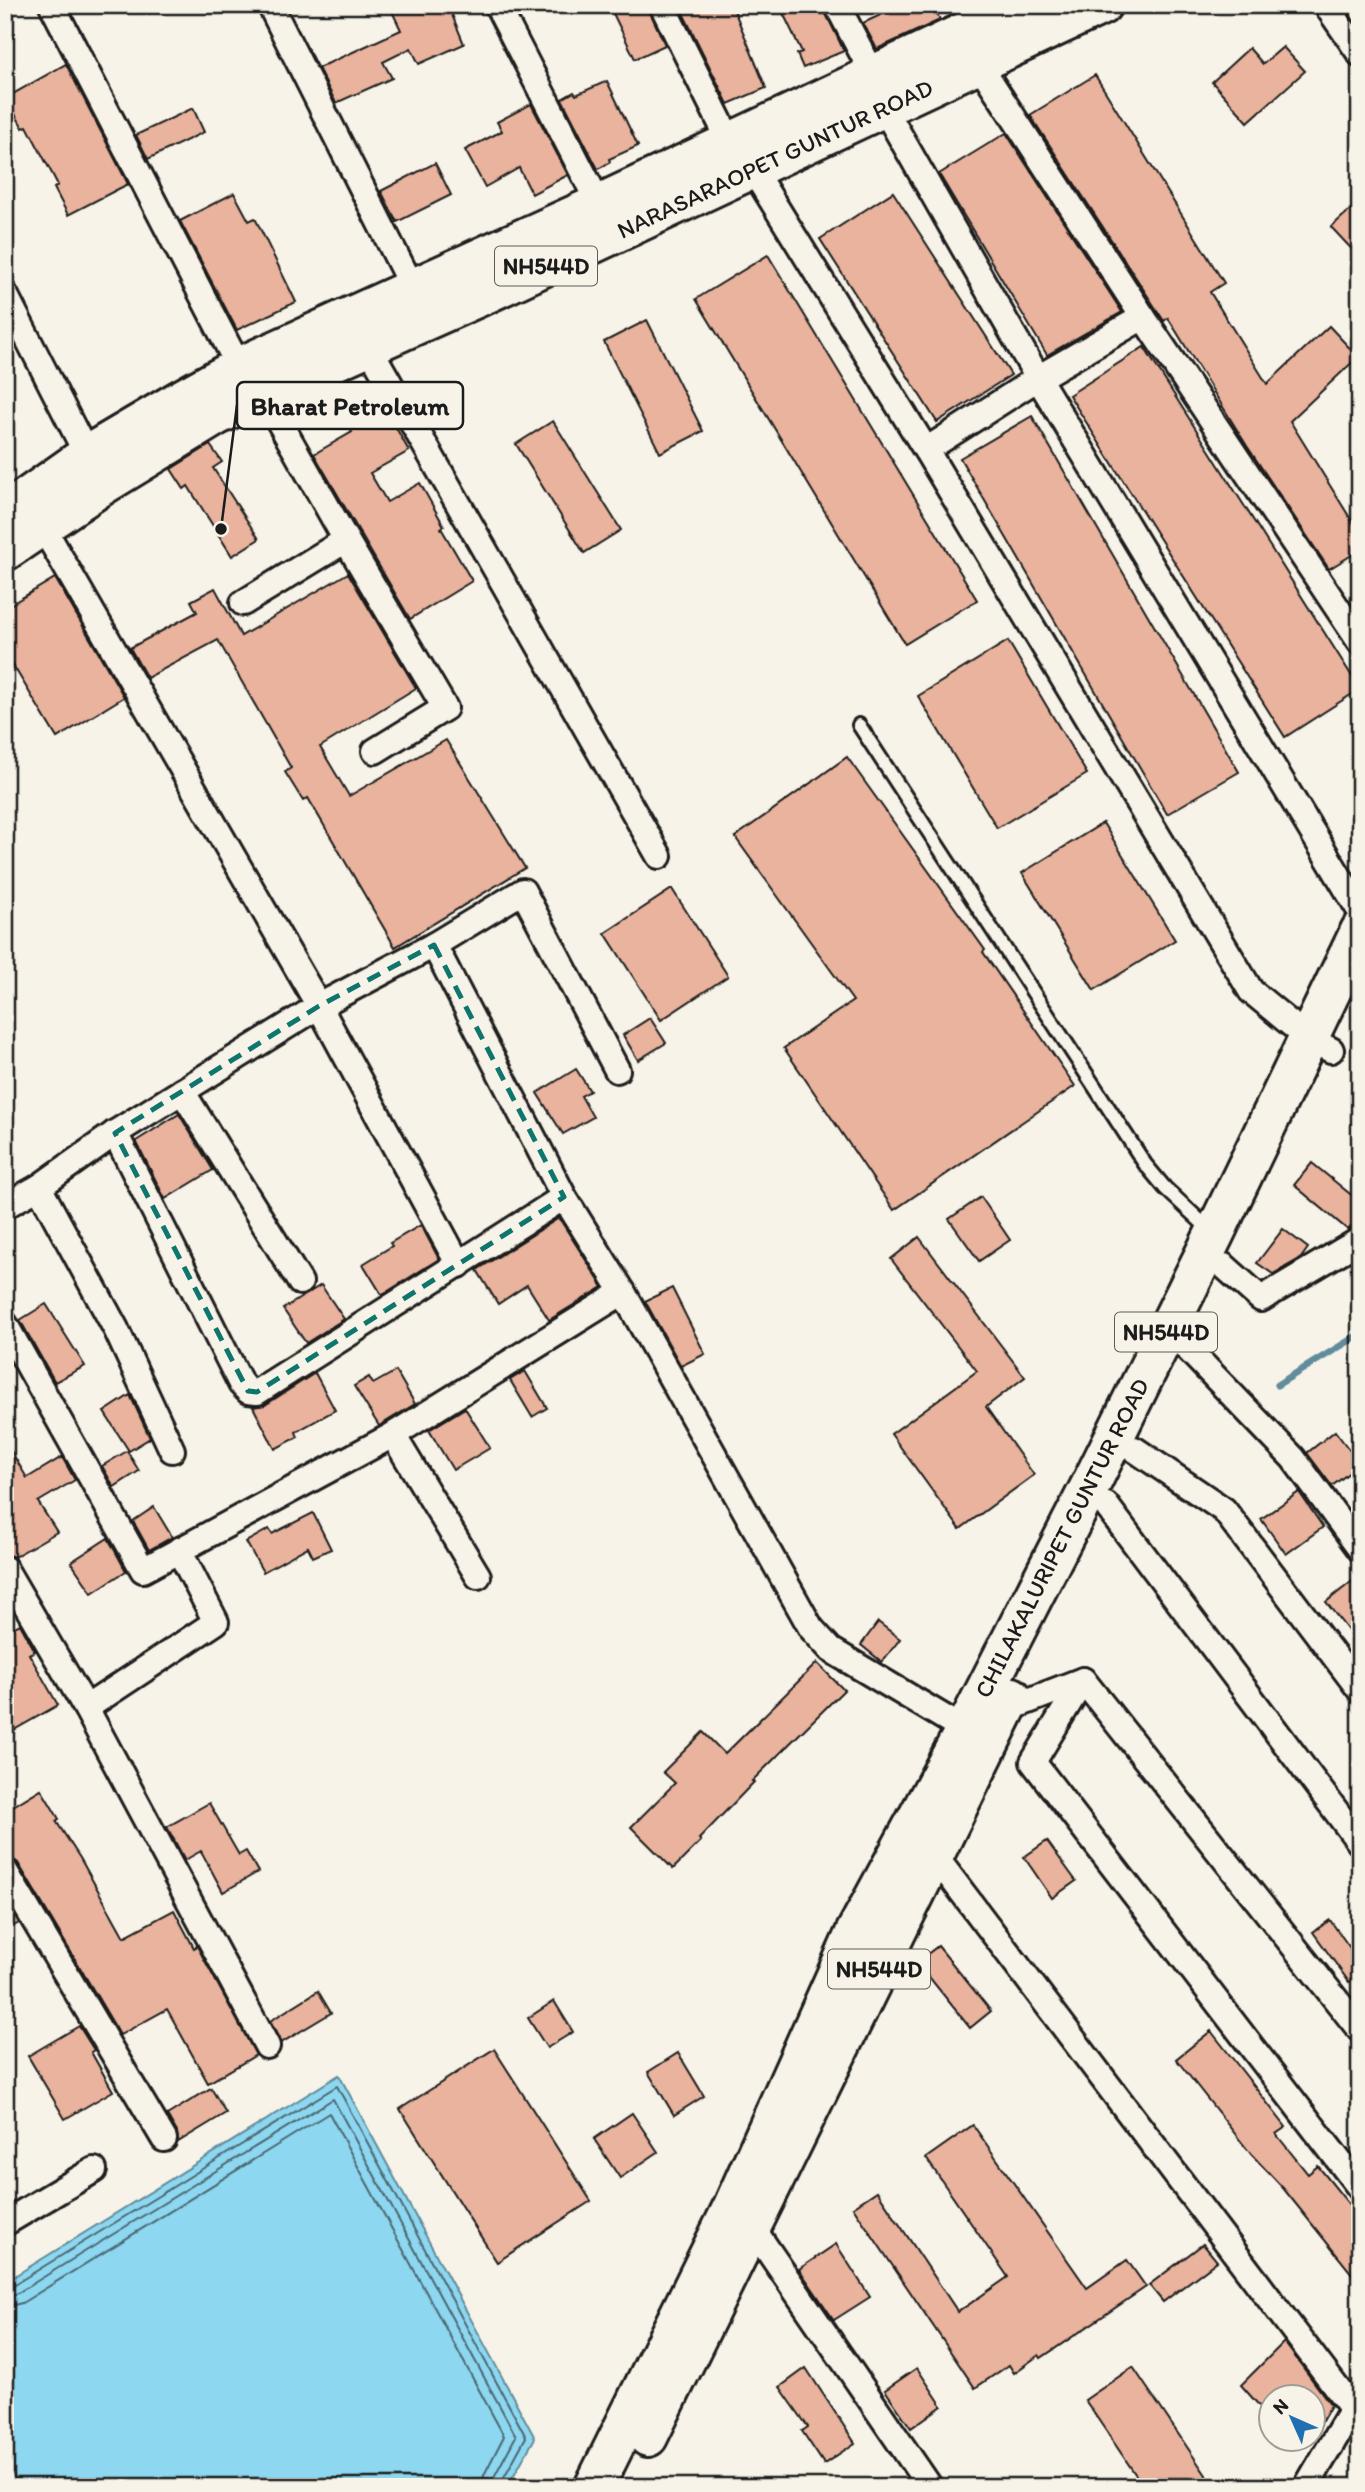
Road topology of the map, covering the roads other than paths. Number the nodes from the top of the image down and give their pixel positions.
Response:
1 (52, 5) edge
2 (270, 5) edge
3 (497, 5) edge
4 (662, 5) edge
5 (836, 5) edge
6 (1021, 5) edge
7 (1102, 5) edge
8 (1326, 5) edge
9 (1356, 41) edge
10 (979, 64) junction
11 (879, 92) junction
12 (741, 156) junction
13 (599, 204) junction
14 (412, 287) junction
15 (5, 294) edge
16 (1143, 317) junction
17 (369, 347) junction
18 (1038, 378) junction
19 (251, 380) junction
20 (926, 450) junction
21 (88, 455) junction
22 (24, 512) edge
23 (346, 540) junction
24 (5, 551) edge
25 (243, 603) dead end
26 (1360, 642) edge
27 (859, 725) dead end
28 (375, 751) dead end
29 (659, 856) dead end
30 (1360, 911) edge
31 (1360, 931) edge
32 (434, 944) junction
33 (1360, 992) edge
34 (319, 1006) junction
35 (1320, 1044) junction
36 (617, 1070) dead end
37 (182, 1091) junction
38 (115, 1133) junction
39 (39, 1186) junction
40 (564, 1197) junction
41 (5, 1206) edge
42 (1360, 1240) edge
43 (1219, 1251) junction
44 (459, 1265) junction
45 (300, 1282) dead end
46 (623, 1292) junction
47 (5, 1324) edge
48 (1185, 1346) junction
49 (393, 1434) junction
50 (1134, 1449) junction
51 (172, 1450) dead end
52 (1107, 1505) junction
53 (1360, 1549) edge
54 (179, 1550) junction
55 (5, 1569) edge
56 (478, 1576) dead end
57 (1083, 1681) junction
58 (1360, 1690) edge
59 (86, 1707) junction
60 (1005, 1710) junction
61 (965, 1730) junction
62 (1360, 1843) edge
63 (934, 1855) junction
64 (5, 1871) edge
65 (1360, 2030) edge
66 (267, 2046) dead end
67 (164, 2139) dead end
68 (94, 2170) dead end
69 (1360, 2188) edge
70 (5, 2223) edge
71 (752, 2227) junction
72 (1356, 2402) edge
73 (594, 2487) edge
74 (623, 2487) edge
75 (930, 2487) edge
76 (1306, 2487) edge

1 - 19 street
2 - 14 street
3 - 13 street
4 - 12 street
5 - 11 street
6 - 11 highway, NARASARAOPET GUNTUR ROAD / NH544D
7 - 10 highway, NARASARAOPET GUNTUR ROAD / NH544D
8 - 9 street
10 - 11 highway, NARASARAOPET GUNTUR ROAD / NH544D
10 - 16 street
11 - 12 highway, NARASARAOPET GUNTUR ROAD / NH544D
11 - 18 street
12 - 13 highway, NARASARAOPET GUNTUR ROAD / NH544D
12 - 17 highway, NARASARAOPET GUNTUR ROAD / NH544D
12 - 20 street
13 - 14 highway, NARASARAOPET GUNTUR ROAD / NH544D
14 - 19 highway, NARASARAOPET GUNTUR ROAD / NH544D
15 - 21 street
16 - 18 street
16 - 26 street
17 - 19 highway, NARASARAOPET GUNTUR ROAD / NH544D
17 - 29 street
18 - 20 street
18 - 30 street
19 - 21 highway, NARASARAOPET GUNTUR ROAD / NH544D
19 - 22 highway, NARASARAOPET GUNTUR ROAD / NH544D
19 - 23 street
20 - 35 street
21 - 22 highway, NARASARAOPET GUNTUR ROAD / NH544D
22 - 24 highway, NARASARAOPET GUNTUR ROAD / NH544D
22 - 34 street
23 - 25 street
23 - 28 street
27 - 43 lane
31 - 35 highway, CHILAKALURIPET GUNTUR ROAD / NH544D
32 - 34 street
32 - 36 street
32 - 40 street
33 - 35 highway, CHILAKALURIPET GUNTUR ROAD / NH544D
34 - 37 street
34 - 44 street
35 - 43 highway, CHILAKALURIPET GUNTUR ROAD / NH544D
37 - 38 street
37 - 45 street
38 - 39 street
38 - 44 street
39 - 41 street
39 - 51 street
40 - 44 street
40 - 46 street
42 - 43 street
43 - 48 highway, CHILAKALURIPET GUNTUR ROAD / NH544D
43 - 61 highway, CHILAKALURIPET GUNTUR ROAD / NH544D
46 - 49 street
46 - 61 street
47 - 54 street
48 - 50 highway, CHILAKALURIPET GUNTUR ROAD / NH544D
48 - 53 street
49 - 54 street
49 - 56 street
50 - 52 highway, CHILAKALURIPET GUNTUR ROAD / NH544D
50 - 58 street
52 - 60 highway, CHILAKALURIPET GUNTUR ROAD / NH544D
52 - 62 street
54 - 59 street
55 - 59 street
57 - 60 street
57 - 65 street
57 - 69 street
59 - 66 street
60 - 63 highway, NH544D
61 - 73 highway, NH544D
63 - 71 highway, NH544D
63 - 72 street
64 - 67 street
68 - 70 street
71 - 74 highway, NH544D
71 - 75 street
72 - 76 street

